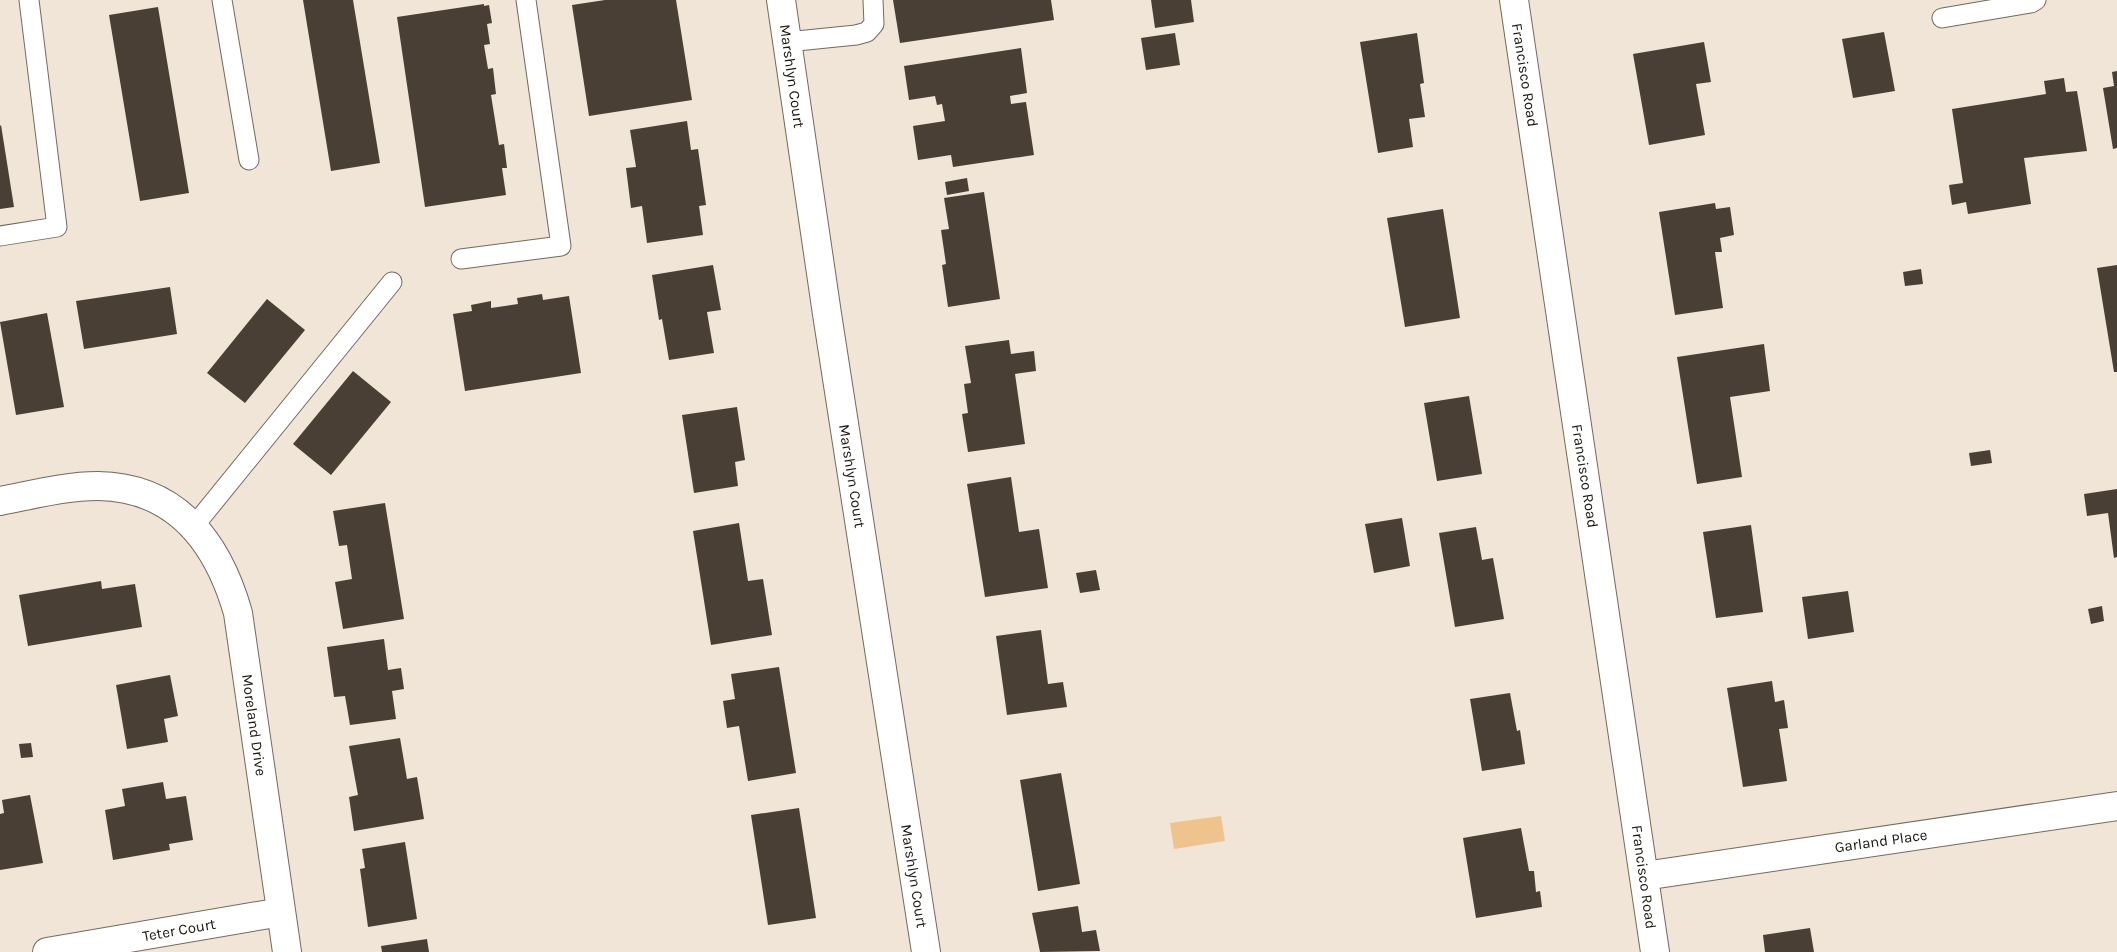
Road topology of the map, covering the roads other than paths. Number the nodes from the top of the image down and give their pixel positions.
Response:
1 (29, 0) edge
2 (222, 0) edge
3 (526, 0) edge
4 (781, 0) edge
5 (873, 0) edge
6 (1514, 0) edge
7 (2036, 0) edge
8 (1942, 18) dead end
9 (787, 42) junction
10 (249, 160) dead end
11 (0, 236) edge
12 (462, 260) dead end
13 (392, 282) dead end
14 (0, 501) edge
15 (188, 520) junction
16 (2117, 806) edge
17 (1644, 876) junction
18 (281, 912) junction
19 (47, 952) edge
20 (288, 952) edge
21 (926, 952) edge
22 (1655, 952) edge

1 - 11 lane
2 - 10 lane
3 - 12 lane
4 - 9 street, Marshlyn Court
5 - 9 lane
6 - 17 street, Francisco Road
7 - 8 lane
9 - 21 street, Marshlyn Court
13 - 15 lane
14 - 15 street
15 - 18 street, Moreland Drive
16 - 17 street, Garland Place
17 - 22 street, Francisco Road
18 - 19 street, Teter Court
18 - 20 street, Moreland Drive

